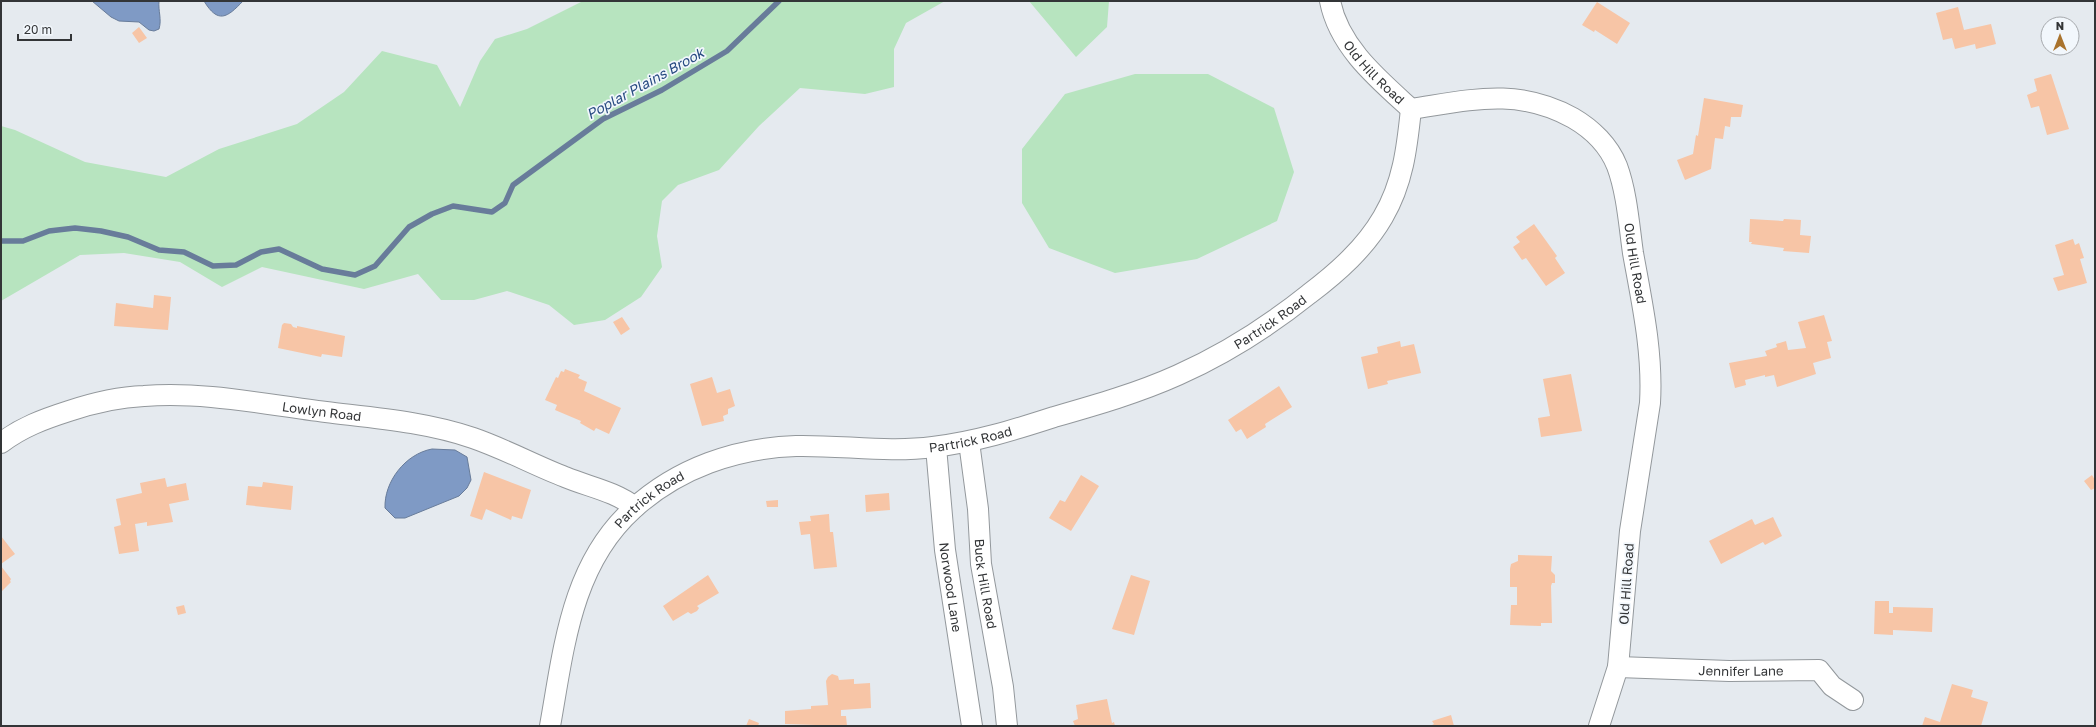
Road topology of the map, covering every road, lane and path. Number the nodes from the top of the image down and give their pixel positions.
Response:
1 (1330, 1) edge
2 (1411, 109) junction
3 (969, 442) junction
4 (1, 443) edge
5 (936, 447) junction
6 (635, 507) junction
7 (1618, 668) junction
8 (1853, 700) dead end
9 (550, 726) edge
10 (972, 726) edge
11 (1007, 726) edge
12 (1599, 726) edge

1 - 2 street, Old Hill Road
2 - 3 street, Partrick Road
2 - 7 street, Old Hill Road
3 - 5 street, Partrick Road
3 - 11 street, Buck Hill Road
4 - 6 street, Lowlyn Road
5 - 6 street, Partrick Road
5 - 10 street, Norwood Lane
6 - 9 street, Partrick Road
7 - 8 street, Jennifer Lane
7 - 12 street, Old Hill Road

